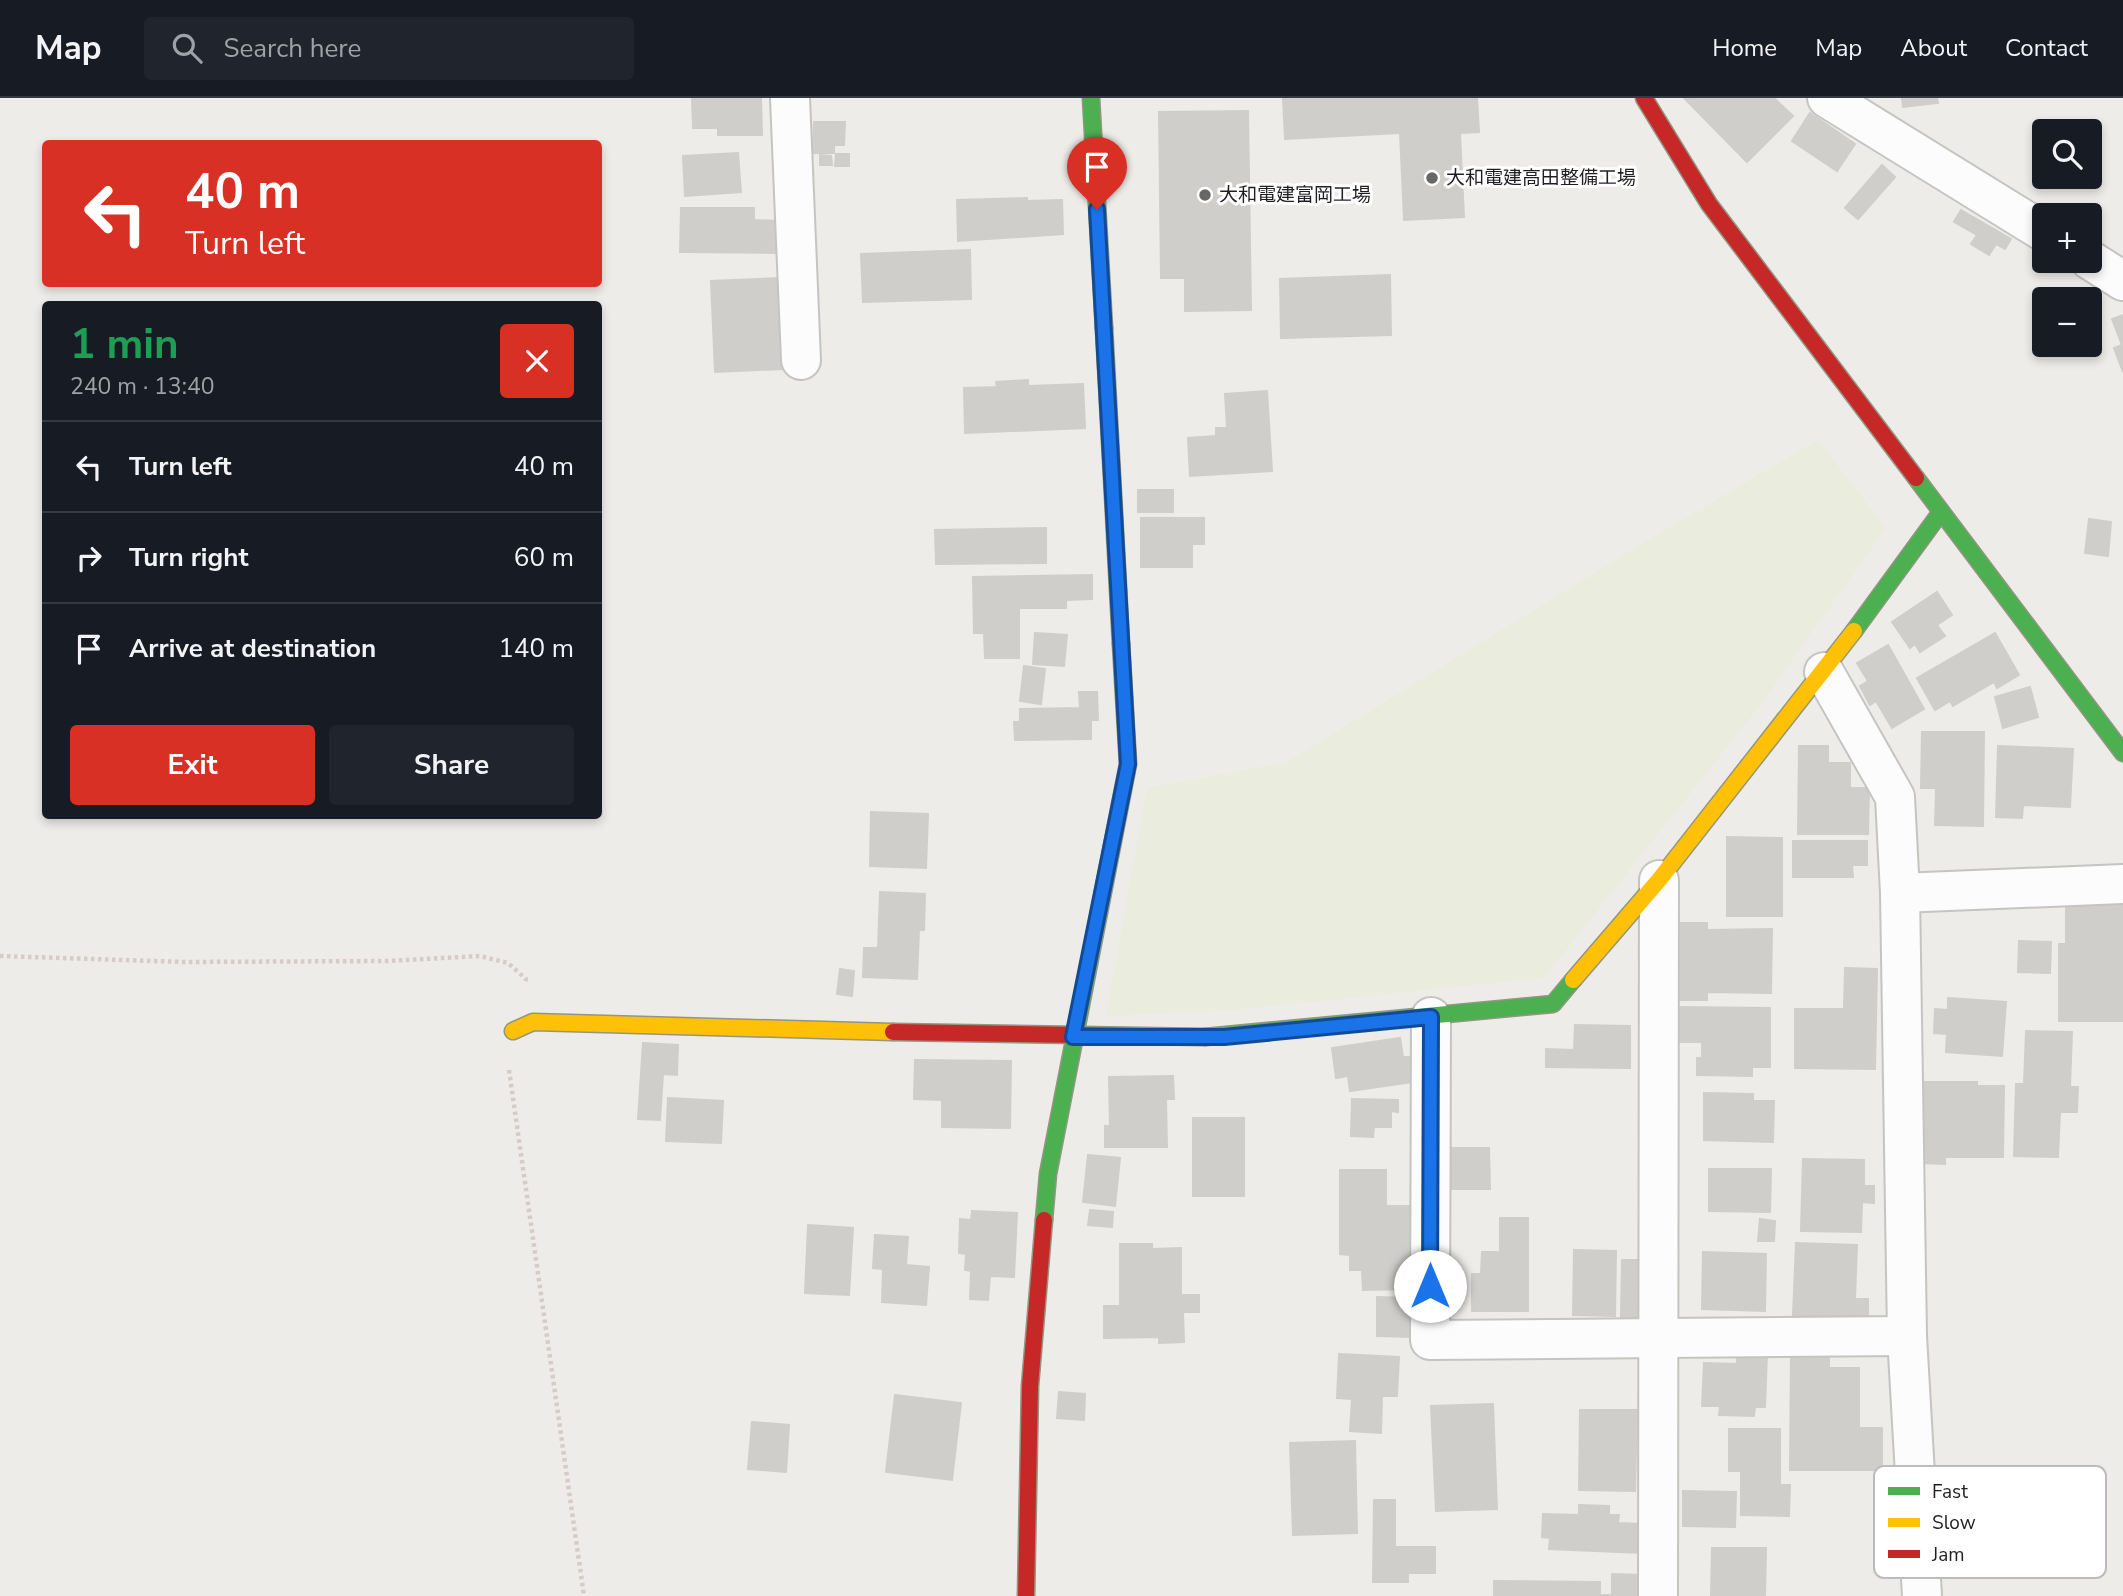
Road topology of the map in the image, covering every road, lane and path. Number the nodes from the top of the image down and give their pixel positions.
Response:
1 (790, 98) edge
2 (1091, 98) edge
3 (1644, 98) edge
4 (1828, 98) edge
5 (2032, 225) edge
6 (2102, 268) edge
7 (2123, 281) edge
8 (802, 360) dead end
9 (1941, 512) junction
10 (1824, 673) junction
11 (2123, 752) edge
12 (1659, 880) junction
13 (2123, 884) edge
14 (1900, 893) junction
15 (0, 956) edge
16 (1431, 1017) junction
17 (513, 1031) junction
18 (1073, 1037) junction
19 (1907, 1336) junction
20 (1661, 1340) junction
21 (1914, 1466) edge
22 (1921, 1578) edge
23 (584, 1596) edge
24 (1026, 1596) edge
25 (1658, 1596) edge
26 (1922, 1596) edge

1 - 8 street
2 - 18 street
3 - 9 street
4 - 5 street
6 - 7 street
9 - 10 street
9 - 11 street
10 - 12 street
10 - 14 street
12 - 16 street
12 - 20 street
13 - 14 street
14 - 19 street
15 - 17 path
16 - 18 street
16 - 20 street
17 - 18 street
17 - 23 path
18 - 24 street
19 - 20 street
19 - 21 street
20 - 25 street
22 - 26 street

